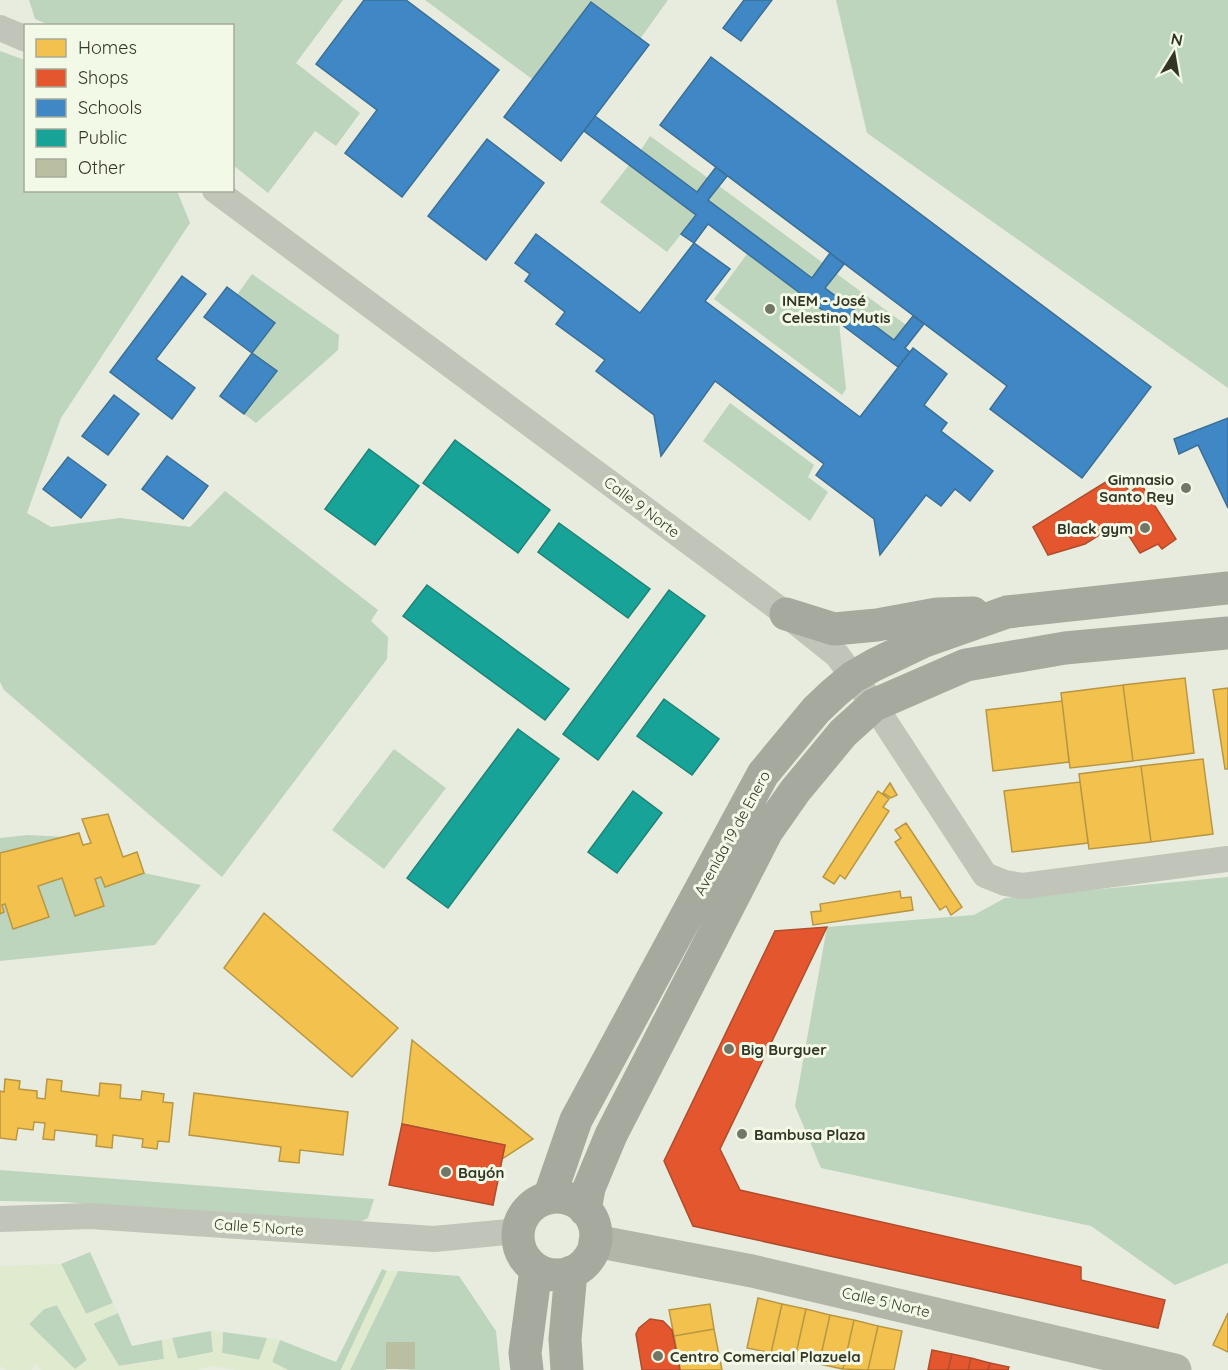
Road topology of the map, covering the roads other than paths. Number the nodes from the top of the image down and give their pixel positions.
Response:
1 (0, 28) edge
2 (24, 38) edge
3 (217, 192) edge
4 (1228, 588) edge
5 (1007, 612) junction
6 (786, 614) junction
7 (1228, 633) edge
8 (853, 677) junction
9 (874, 705) junction
10 (1228, 859) edge
11 (549, 1198) junction
12 (585, 1210) junction
13 (0, 1219) edge
14 (518, 1231) junction
15 (595, 1241) junction
16 (536, 1269) junction
17 (571, 1272) junction
18 (527, 1370) edge
19 (567, 1370) edge
20 (1175, 1370) edge

1 - 2 street
3 - 6 street, Calle 9 Norte
4 - 5 main road, Avenida 19 de Enero
5 - 6 main road
5 - 8 main road, Avenida 19 de Enero
6 - 8 street, Calle 9 Norte
7 - 9 main road, Avenida 19 de Enero
8 - 9 street, Calle 9 Norte
8 - 11 main road, Avenida 19 de Enero
9 - 10 street, Calle 9 Norte
9 - 12 main road, Avenida 19 de Enero
11 - 12 main road
11 - 14 main road
12 - 15 main road
13 - 14 street, Calle 5 Norte
14 - 16 main road
15 - 17 main road
15 - 20 street, Calle 5 Norte
16 - 17 main road
16 - 18 main road
17 - 19 main road

